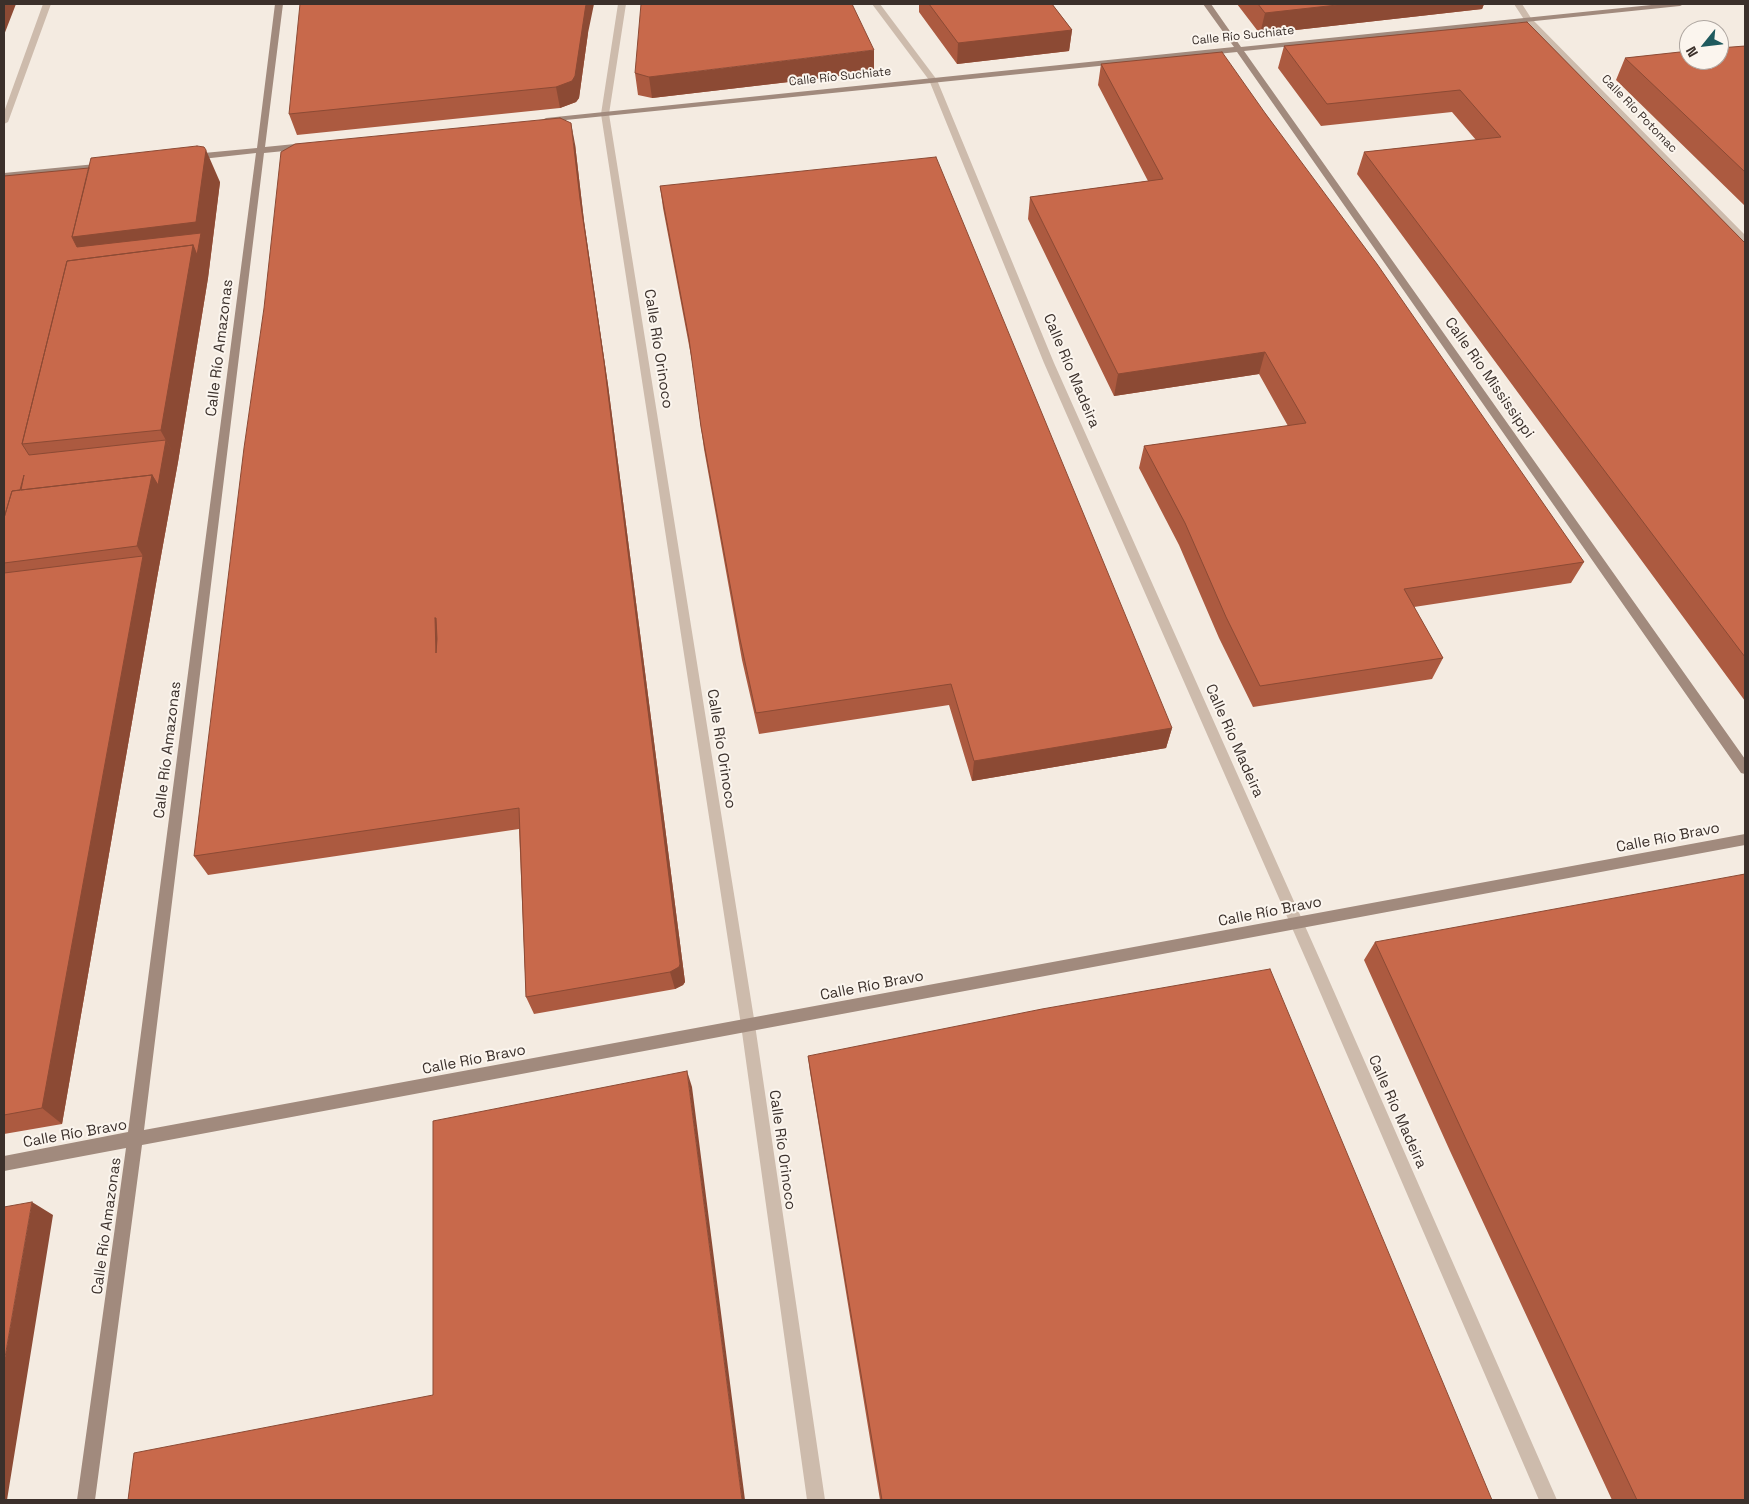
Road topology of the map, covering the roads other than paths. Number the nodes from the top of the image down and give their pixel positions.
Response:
1 (48, 4) edge
2 (279, 4) edge
3 (622, 4) edge
4 (876, 4) edge
5 (1208, 4) edge
6 (1518, 4) edge
7 (1680, 4) edge
8 (1528, 19) junction
9 (1240, 49) junction
10 (933, 80) junction
11 (605, 114) junction
12 (4, 122) edge
13 (534, 122) edge
14 (317, 144) edge
15 (262, 150) junction
16 (182, 158) edge
17 (115, 165) edge
18 (4, 176) edge
19 (1745, 240) edge
20 (1745, 769) edge
21 (1745, 840) edge
22 (1296, 923) junction
23 (748, 1025) junction
24 (135, 1140) junction
25 (4, 1163) edge
26 (86, 1500) edge
27 (816, 1500) edge
28 (1548, 1500) edge

1 - 12 street
2 - 15 street, Calle Río Amazonas
3 - 11 street, Calle Río Orinoco
4 - 10 street, Calle Río Madeira
5 - 9 street, Calle Río Mississippi
6 - 8 street, Calle Río Potomac
7 - 8 street, Calle Río Suchiate
8 - 9 street, Calle Río Suchiate
8 - 19 street, Calle Río Potomac
9 - 10 street, Calle Río Suchiate
9 - 20 street, Calle Río Mississippi
10 - 11 street, Calle Río Suchiate
10 - 22 street, Calle Río Madeira
11 - 13 street, Calle Río Suchiate
11 - 23 street, Calle Río Orinoco
14 - 15 street
15 - 16 street
15 - 24 street, Calle Río Amazonas
17 - 18 street
21 - 22 street, Calle Río Bravo
22 - 23 street, Calle Río Bravo
22 - 28 street, Calle Río Madeira
23 - 24 street, Calle Río Bravo
23 - 27 street, Calle Río Orinoco
24 - 25 street, Calle Río Bravo
24 - 26 street, Calle Río Amazonas

